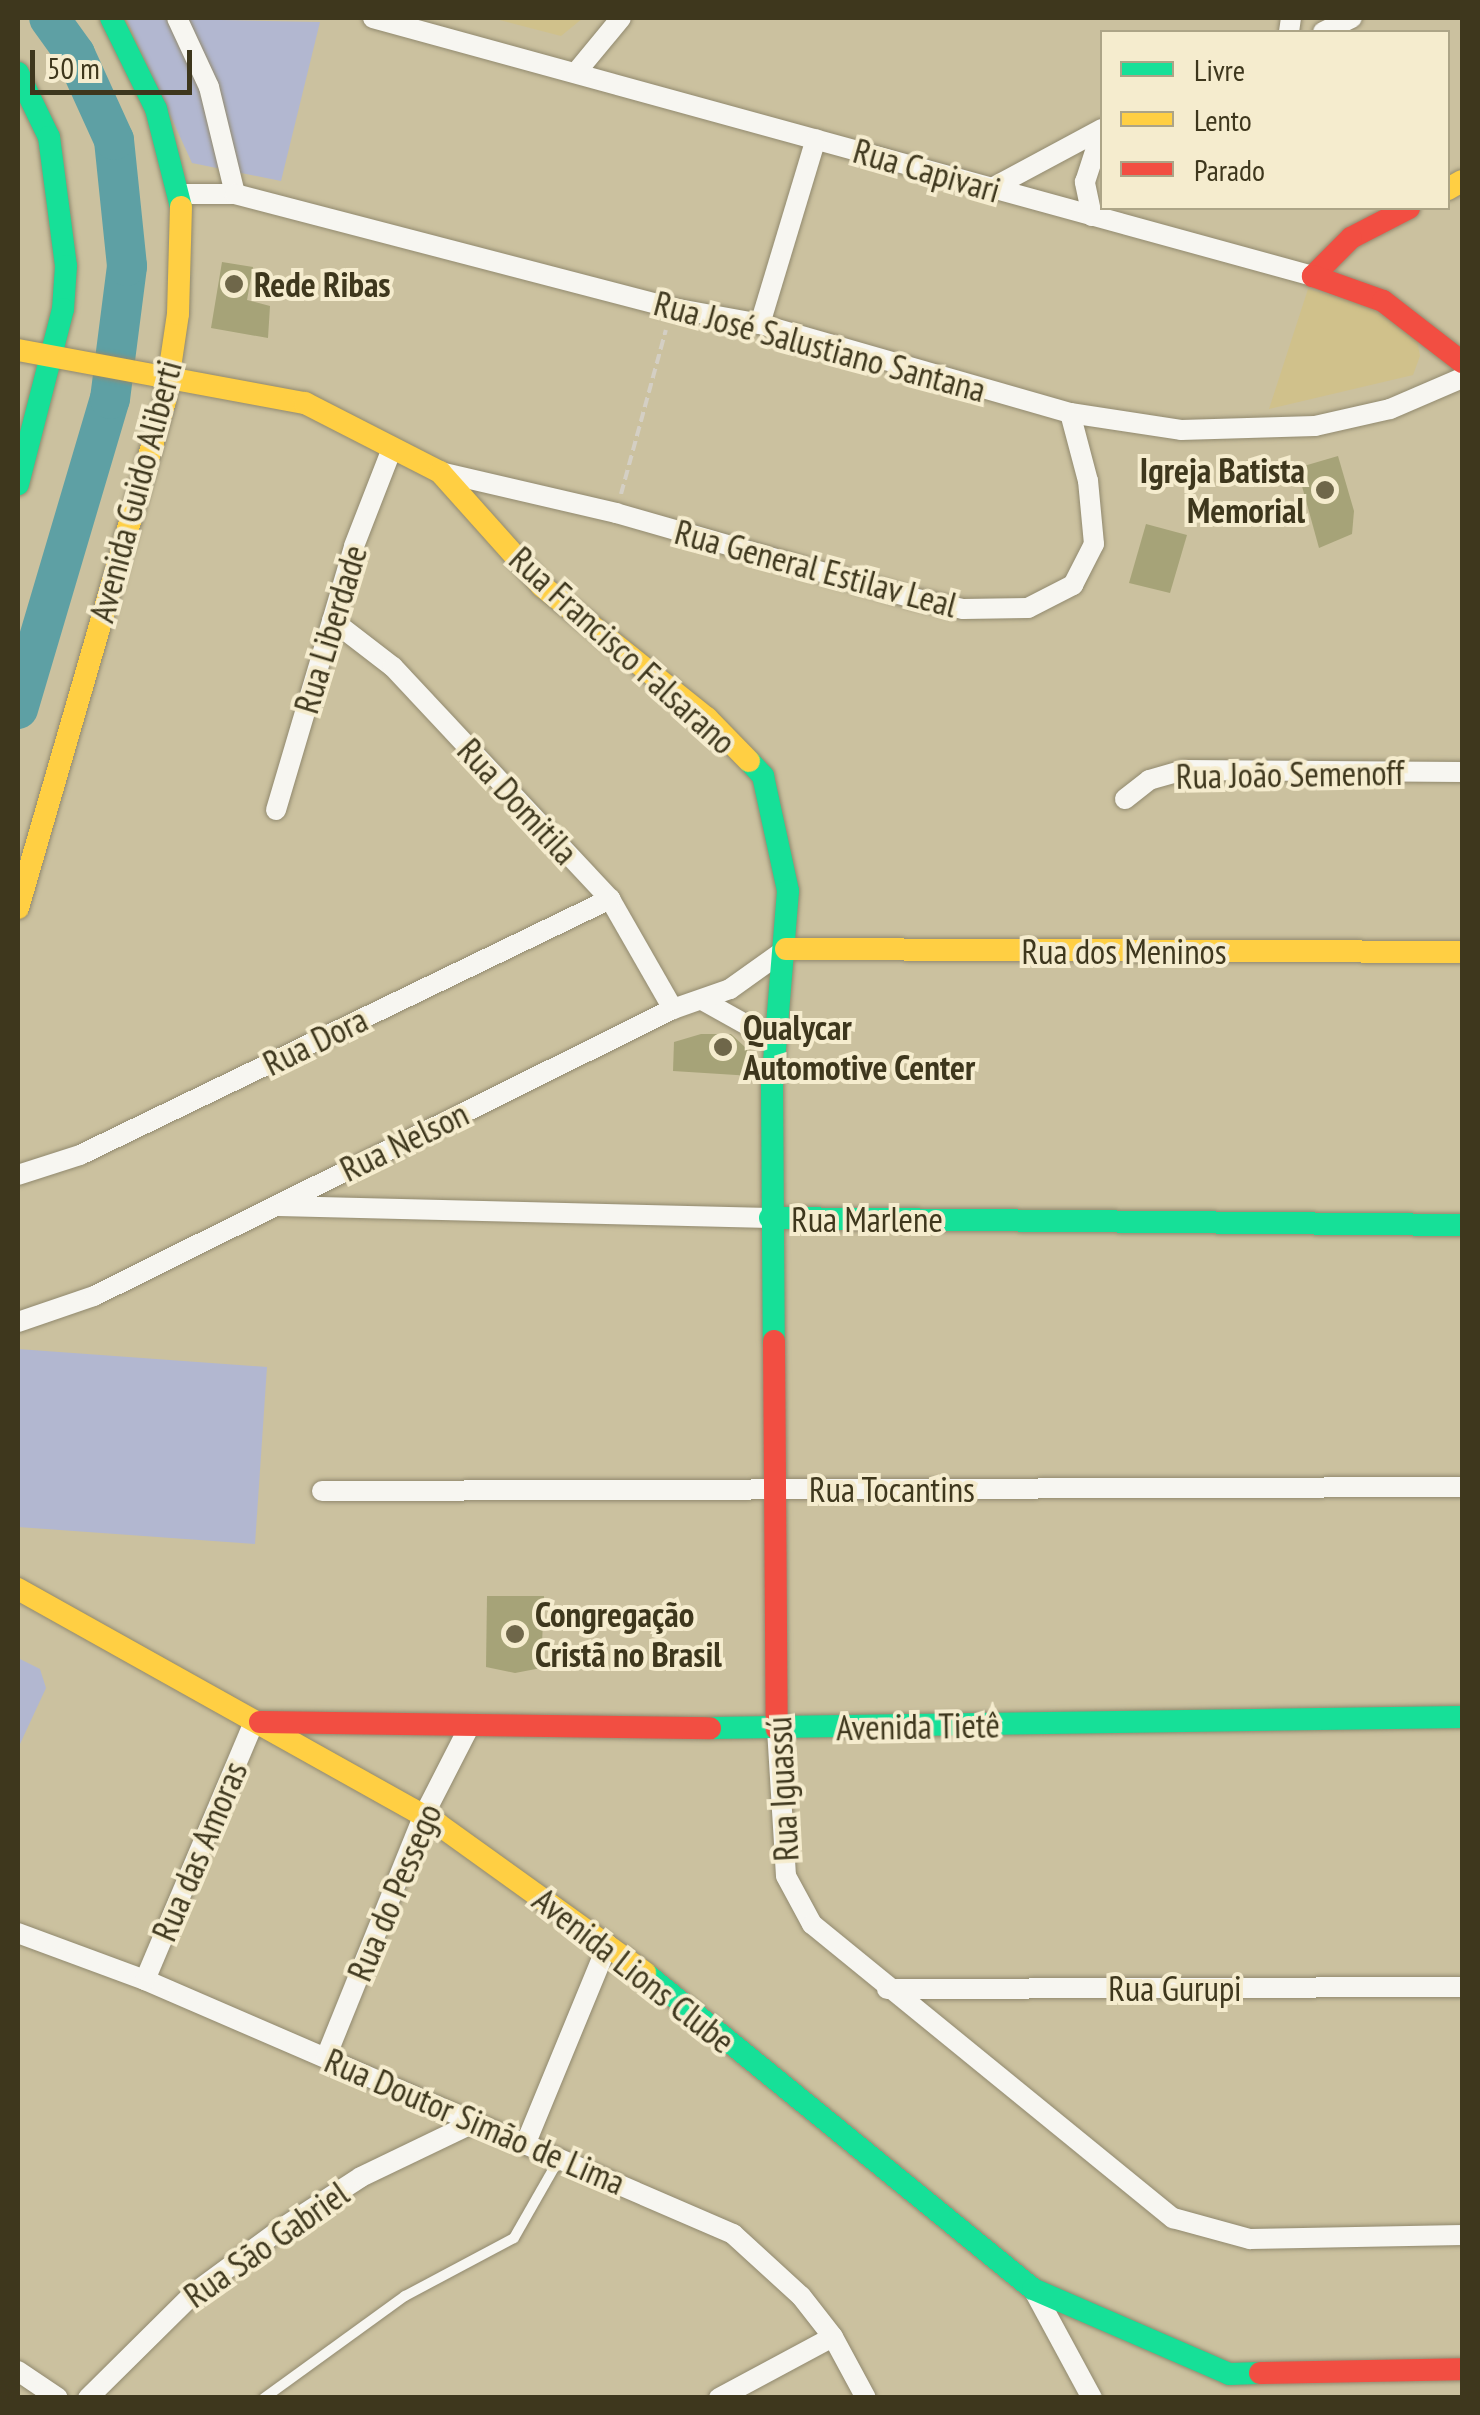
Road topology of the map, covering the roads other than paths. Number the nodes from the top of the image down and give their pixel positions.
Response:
1 (111, 18) edge
2 (177, 18) edge
3 (373, 18) edge
4 (621, 18) edge
5 (1352, 18) edge
6 (1327, 30) edge
7 (578, 70) junction
8 (18, 72) edge
9 (1100, 130) edge
10 (1100, 135) edge
11 (816, 139) junction
12 (992, 188) junction
13 (180, 194) junction
14 (235, 194) junction
15 (1405, 210) edge
16 (1092, 216) junction
17 (1314, 276) junction
18 (760, 324) junction
19 (18, 350) edge
20 (61, 358) junction
21 (1462, 362) edge
22 (159, 378) junction
23 (1462, 378) edge
24 (1070, 413) junction
25 (392, 450) junction
26 (440, 472) junction
27 (18, 484) edge
28 (332, 620) junction
29 (1462, 772) edge
30 (1125, 799) dead end
31 (276, 810) dead end
32 (610, 899) junction
33 (18, 908) edge
34 (786, 950) junction
35 (1462, 952) edge
36 (702, 1000) junction
37 (672, 1009) junction
38 (774, 1040) junction
39 (18, 1175) edge
40 (272, 1206) junction
41 (770, 1218) junction
42 (1462, 1225) edge
43 (18, 1322) edge
44 (1462, 1487) edge
45 (322, 1490) dead end
46 (771, 1490) junction
47 (18, 1589) edge
48 (1462, 1717) edge
49 (254, 1722) junction
50 (468, 1729) junction
51 (777, 1729) junction
52 (423, 1817) junction
53 (20, 1938) edge
54 (608, 1944) junction
55 (145, 1980) junction
56 (1462, 1987) edge
57 (887, 1989) junction
58 (326, 2057) junction
59 (469, 2125) junction
60 (525, 2145) junction
61 (559, 2158) junction
62 (1462, 2235) edge
63 (1032, 2290) junction
64 (833, 2336) junction
65 (1462, 2369) edge
66 (18, 2371) edge
67 (1229, 2374) junction
68 (58, 2398) edge
69 (88, 2398) edge
70 (264, 2398) edge
71 (719, 2398) edge
72 (866, 2398) edge
73 (1092, 2398) edge
74 (1242, 2398) edge

1 - 13 street, Avenida Guido Aliberti
2 - 14 street
3 - 7 street, Rua Capivari
4 - 7 street
5 - 6 street
7 - 11 street, Rua Capivari
8 - 20 street
9 - 12 street
10 - 16 street
11 - 12 street, Rua Capivari
11 - 18 street
12 - 16 street, Rua Capivari
13 - 14 street, Rua José Salustiano Santana
13 - 22 street, Avenida Guido Aliberti
14 - 18 street, Rua José Salustiano Santana
15 - 17 street
16 - 17 street, Rua Capivari
17 - 21 street, Rua Capivari
18 - 24 street, Rua José Salustiano Santana
19 - 20 street, Rua Francisco Falsarano
20 - 22 street, Rua Francisco Falsarano
20 - 27 street
22 - 25 street, Rua Francisco Falsarano
22 - 33 street, Avenida Guido Aliberti
23 - 24 street, Rua José Salustiano Santana
24 - 26 street, Rua General Estilav Leal
25 - 26 street, Rua Francisco Falsarano
25 - 28 street, Rua Liberdade
26 - 34 street, Rua Francisco Falsarano
28 - 31 street, Rua Liberdade
28 - 32 street, Rua Domitila
29 - 30 street, Rua João Semenoff
32 - 37 street, Rua Domitila
32 - 39 street, Rua Dora
34 - 35 street, Rua dos Meninos
34 - 36 street, Rua Nelson
34 - 38 street, Rua Iguassú
36 - 37 street, Rua Nelson
36 - 38 street
37 - 40 street, Rua Nelson
38 - 41 street, Rua Iguassú
40 - 41 street, Rua Marlene
40 - 43 street, Rua Nelson
41 - 42 street, Rua Marlene
41 - 46 street, Rua Iguassú
44 - 46 street, Rua Tocantins
45 - 46 street, Rua Tocantins
46 - 51 street, Rua Iguassú
47 - 49 street, Avenida Lions Clube
48 - 51 street, Avenida Tietê
49 - 50 street, Avenida Tietê
49 - 52 street, Avenida Lions Clube
49 - 55 street, Rua das Amoras
50 - 51 street, Avenida Tietê
50 - 52 street, Rua do Pessego
51 - 57 street, Rua Iguassú
52 - 54 street, Avenida Lions Clube
52 - 58 street, Rua do Pessego
53 - 55 street, Rua Doutor Simão de Lima
54 - 60 street
54 - 63 street, Avenida Lions Clube
55 - 58 street, Rua Doutor Simão de Lima
56 - 57 street, Rua Gurupi
57 - 62 street, Rua Iguassú
58 - 59 street, Rua Doutor Simão de Lima
59 - 60 street, Rua Doutor Simão de Lima
59 - 69 street, Rua São Gabriel
60 - 61 street, Rua Doutor Simão de Lima
61 - 64 street, Rua Doutor Simão de Lima
61 - 70 lane
63 - 67 street, Avenida Lions Clube
63 - 73 street
64 - 71 street
64 - 72 street, Rua Doutor Simão de Lima
65 - 67 street
66 - 68 street
67 - 74 street

